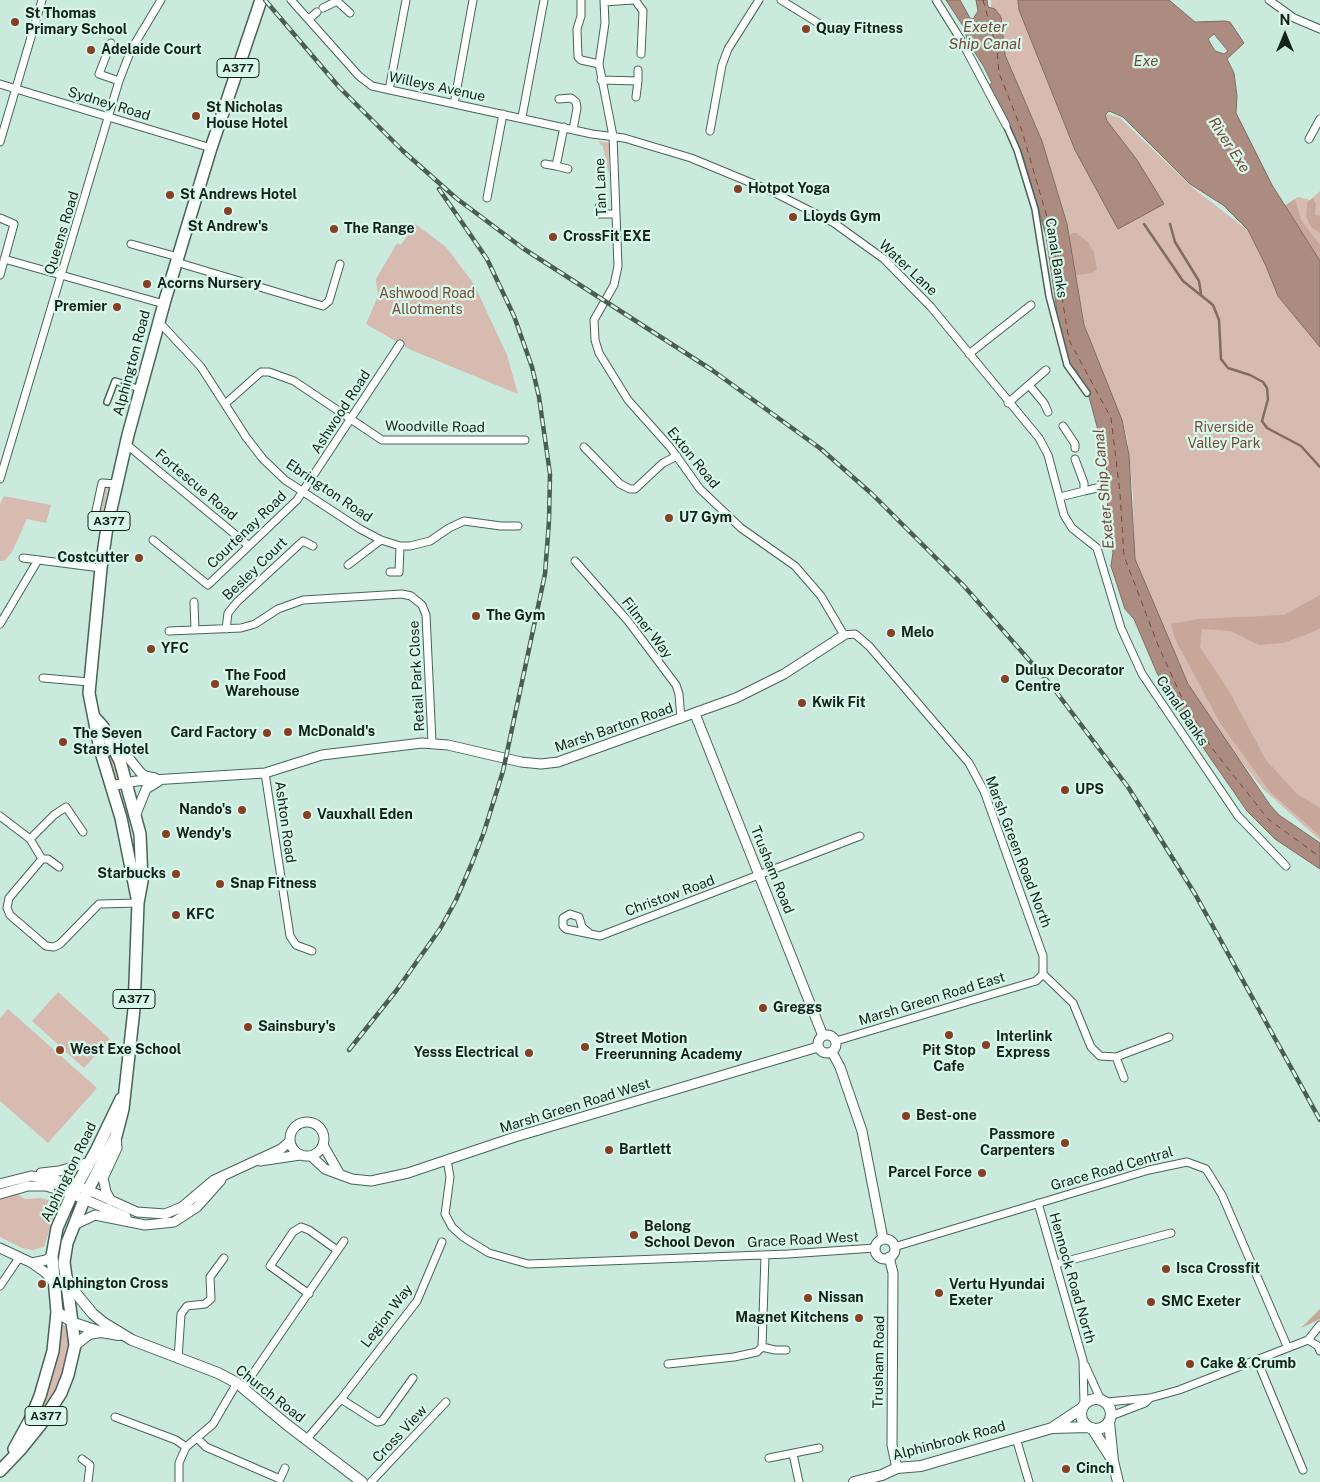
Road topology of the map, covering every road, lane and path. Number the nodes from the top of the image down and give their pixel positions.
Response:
1 (42, 0) edge
2 (161, 0) edge
3 (261, 0) edge
4 (291, 0) edge
5 (406, 0) edge
6 (474, 0) edge
7 (544, 0) edge
8 (581, 0) edge
9 (634, 0) edge
10 (759, 0) edge
11 (781, 0) edge
12 (936, 0) edge
13 (1269, 0) edge
14 (604, 1) edge
15 (350, 13) dead end
16 (309, 19) junction
17 (823, 26) dead end
18 (1320, 28) edge
19 (111, 42) dead end
20 (641, 54) dead end
21 (599, 64) junction
22 (638, 70) dead end
23 (601, 80) junction
24 (119, 81) junction
25 (638, 81) junction
26 (0, 84) edge
27 (16, 89) junction
28 (389, 90) junction
29 (636, 97) dead end
30 (559, 99) dead end
31 (454, 104) junction
32 (503, 114) junction
33 (109, 117) junction
34 (522, 117) junction
35 (1320, 119) edge
36 (1006, 125) joint
37 (564, 127) junction
38 (573, 130) junction
39 (710, 132) dead end
40 (613, 136) junction
41 (1309, 139) dead end
42 (0, 142) edge
43 (211, 148) junction
44 (545, 164) dead end
45 (556, 166) junction
46 (568, 169) dead end
47 (487, 198) dead end
48 (600, 207) dead end
49 (614, 214) junction
50 (0, 218) edge
51 (132, 244) dead end
52 (4, 259) junction
53 (177, 260) junction
54 (340, 264) dead end
55 (0, 275) edge
56 (62, 276) junction
57 (164, 304) junction
58 (1032, 305) dead end
59 (594, 320) joint
60 (160, 322) junction
61 (400, 344) dead end
62 (969, 354) junction
63 (1046, 370) dead end
64 (1029, 385) junction
65 (140, 389) junction
66 (1087, 393) dead end
67 (108, 402) dead end
68 (1008, 403) junction
69 (225, 404) junction
70 (1048, 412) dead end
71 (352, 420) junction
72 (1062, 426) dead end
73 (525, 440) dead end
74 (126, 444) junction
75 (584, 447) dead end
76 (1075, 448) dead end
77 (677, 456) junction
78 (1075, 459) dead end
79 (0, 479) edge
80 (1101, 487) dead end
81 (1084, 491) junction
82 (302, 492) junction
83 (1060, 497) junction
84 (518, 526) dead end
85 (153, 540) dead end
86 (381, 540) junction
87 (250, 546) junction
88 (313, 546) dead end
89 (400, 546) junction
90 (1097, 548) joint
91 (23, 558) dead end
92 (38, 560) junction
93 (575, 561) dead end
94 (348, 565) dead end
95 (101, 568) junction
96 (390, 572) dead end
97 (194, 602) dead end
98 (0, 624) edge
99 (226, 629) junction
100 (196, 630) junction
101 (169, 631) dead end
102 (844, 635) junction
103 (43, 678) dead end
104 (89, 682) junction
105 (695, 714) junction
106 (93, 716) junction
107 (681, 719) junction
108 (103, 728) junction
109 (432, 742) junction
110 (265, 773) junction
111 (167, 779) junction
112 (131, 784) junction
113 (111, 786) junction
114 (136, 814) junction
115 (0, 816) edge
116 (121, 818) junction
117 (83, 832) dead end
118 (860, 836) dead end
119 (30, 839) junction
120 (42, 859) junction
121 (1286, 866) dead end
122 (59, 867) dead end
123 (759, 877) junction
124 (138, 902) junction
125 (3, 906) edge
126 (589, 934) dead end
127 (312, 951) dead end
128 (1043, 974) junction
129 (823, 1036) junction
130 (1169, 1037) dead end
131 (836, 1041) junction
132 (818, 1046) junction
133 (832, 1052) junction
134 (1116, 1056) junction
135 (1124, 1078) dead end
136 (123, 1096) junction
137 (116, 1136) junction
138 (290, 1141) junction
139 (323, 1145) junction
140 (300, 1155) junction
141 (311, 1156) junction
142 (447, 1160) junction
143 (90, 1162) junction
144 (252, 1162) junction
145 (339, 1173) junction
146 (226, 1175) junction
147 (31, 1176) junction
148 (0, 1184) edge
149 (74, 1190) junction
150 (0, 1194) edge
151 (87, 1195) junction
152 (111, 1202) junction
153 (1038, 1203) junction
154 (74, 1224) junction
155 (140, 1224) junction
156 (1171, 1233) dead end
157 (882, 1239) junction
158 (344, 1241) dead end
159 (442, 1242) dead end
160 (894, 1247) junction
161 (0, 1248) edge
162 (875, 1248) junction
163 (338, 1250) junction
164 (765, 1255) junction
165 (52, 1256) junction
166 (889, 1257) junction
167 (19, 1258) junction
168 (224, 1258) dead end
169 (32, 1263) junction
170 (1056, 1264) junction
171 (65, 1275) junction
172 (53, 1282) junction
173 (0, 1286) edge
174 (309, 1294) junction
175 (57, 1312) junction
176 (74, 1324) junction
177 (1320, 1325) edge
178 (101, 1332) junction
179 (123, 1335) junction
180 (1308, 1340) junction
181 (75, 1345) junction
182 (1287, 1346) junction
183 (762, 1347) junction
184 (786, 1350) dead end
185 (1320, 1350) edge
186 (178, 1359) junction
187 (1083, 1360) junction
188 (1256, 1360) junction
189 (668, 1364) dead end
190 (413, 1378) dead end
191 (240, 1385) junction
192 (1150, 1398) junction
193 (341, 1399) junction
194 (1103, 1400) junction
195 (446, 1402) dead end
196 (1083, 1406) junction
197 (133, 1413) dead end
198 (115, 1418) dead end
199 (1110, 1419) junction
200 (130, 1422) junction
201 (1052, 1428) junction
202 (1090, 1428) junction
203 (197, 1438) junction
204 (1016, 1438) junction
205 (306, 1440) junction
206 (186, 1447) junction
207 (819, 1448) dead end
208 (793, 1454) junction
209 (769, 1458) dead end
210 (82, 1459) dead end
211 (1113, 1461) junction
212 (285, 1468) dead end
213 (897, 1468) junction
214 (0, 1470) edge
215 (1303, 1470) dead end
216 (88, 1482) edge
217 (179, 1482) edge
218 (362, 1482) edge
219 (372, 1482) edge
220 (799, 1482) edge
221 (854, 1482) edge
222 (1029, 1482) edge
223 (1118, 1482) edge

1 - 27 street
2 - 24 street, Queens Road
3 - 43 highway, Alphington Road / A377
4 - 16 street, Willeys Avenue
5 - 28 street
6 - 31 street
7 - 34 street
8 - 21 street
9 - 14 street
9 - 20 street
10 - 39 street
11 - 17 street
12 - 36 street
13 - 18 street
14 - 21 street
15 - 16 street
16 - 28 street, Willeys Avenue
19 - 24 street
21 - 23 street
22 - 25 street
23 - 25 street
23 - 40 street
24 - 33 street, Queens Road
25 - 29 street
26 - 27 street, Sydney Road
27 - 33 street, Sydney Road
27 - 42 street
28 - 31 street, Willeys Avenue
30 - 38 street
31 - 32 street, Willeys Avenue
32 - 34 street, Willeys Avenue
32 - 47 street
33 - 43 street, Sydney Road
33 - 56 street, Queens Road
34 - 37 street, Willeys Avenue
35 - 41 street
36 - 66 street, Canal Banks
37 - 38 street, Willeys Avenue
37 - 45 street
38 - 40 street, Willeys Avenue
40 - 49 street, Tan Lane
40 - 62 street, Water Lane
43 - 53 highway, Alphington Road / A377
44 - 45 street
45 - 46 street
48 - 49 street
49 - 59 street, Tan Lane
50 - 52 street
51 - 53 street
52 - 55 street
52 - 56 street
53 - 54 street
53 - 57 highway, Alphington Road / A377
56 - 57 street
56 - 79 street, Queens Road
57 - 60 highway, Alphington Road / A377
58 - 62 street
59 - 77 street, Exton Road
60 - 65 highway, Alphington Road / A377
60 - 69 street, Ebrington Road
61 - 71 street, Ashwood Road
62 - 68 street, Water Lane
63 - 64 street
64 - 68 street
64 - 70 street
65 - 67 street
65 - 74 highway, Alphington Road / A377
68 - 83 street, Water Lane
69 - 71 street, Woodville Road
69 - 82 street, Ebrington Road
71 - 73 street, Woodville Road
71 - 82 street, Ashwood Road
72 - 76 street
74 - 87 street, Fortescue Road
74 - 95 highway, Alphington Road / A377
75 - 77 street
77 - 102 street, Exton Road
78 - 81 street
80 - 81 street
81 - 83 street
82 - 86 street, Ebrington Road
82 - 87 street, Courtenay Road
83 - 90 street, Water Lane
84 - 89 street, Ebrington Road
85 - 87 street, Courtenay Road
86 - 89 street, Ebrington Road
86 - 94 street
88 - 99 street, Besley Court
89 - 96 street
90 - 121 street, Canal Banks
91 - 92 street
92 - 95 street
92 - 98 street
93 - 107 street, Filmer Way
95 - 104 highway, Alphington Road / A377
97 - 100 street
99 - 100 street, Retail Park Close
99 - 109 street, Retail Park Close
100 - 101 street, Retail Park Close
102 - 105 street, Marsh Barton Road
102 - 128 street, Marsh Green Road North
103 - 104 street
104 - 106 highway, Alphington Road / A377
105 - 107 street, Marsh Barton Road
105 - 123 street, Trusham Road
106 - 108 highway, Alphington Road / A377
106 - 113 highway, Alphington Road / A377
107 - 109 street, Marsh Barton Road
108 - 111 street, Marsh Barton Road
108 - 112 highway, Alphington Road / A377
109 - 110 street, Marsh Barton Road
110 - 111 street, Marsh Barton Road
110 - 127 street, Ashton Road
111 - 112 street, Marsh Barton Road
111 - 114 street, Marsh Barton Road
112 - 113 street, Marsh Barton Road
112 - 114 highway, Alphington Road / A377
112 - 116 street
113 - 116 highway, Alphington Road / A377
114 - 124 highway, Alphington Road / A377
115 - 119 street
116 - 124 highway, Alphington Road / A377
117 - 119 street
118 - 123 street, Christow Road
119 - 120 street
120 - 122 street
120 - 125 street
123 - 126 street, Christow Road
123 - 129 street, Trusham Road
124 - 125 street
124 - 136 highway, Alphington Road / A377
128 - 131 street, Marsh Green Road East
128 - 134 street
129 - 131 street
129 - 132 street
130 - 134 street
131 - 133 street
132 - 133 street
132 - 142 street, Marsh Green Road West
133 - 157 street
134 - 135 street
136 - 137 highway, Alphington Road / A377
136 - 143 highway, Alphington Road / A377
137 - 151 highway, Alphington Road / A377
137 - 152 street
138 - 139 street
138 - 140 street
138 - 144 street
139 - 141 street
139 - 145 street
140 - 141 street
140 - 144 street
141 - 145 street, Marsh Green Road West
142 - 145 street, Marsh Green Road West
142 - 164 street, Grace Road West
143 - 147 street
143 - 149 highway, Alphington Road / A377
144 - 146 street
146 - 152 street
146 - 155 street
147 - 148 street
147 - 149 street
149 - 150 street
149 - 151 street
149 - 165 highway, Alphington Road / A377
151 - 152 street
151 - 154 highway, Alphington Road / A377
151 - 155 street
153 - 160 street, Grace Road Central
153 - 170 street, Hennock Road North
153 - 182 street, Grace Road Central
154 - 155 street
154 - 171 highway, Alphington Road / A377
156 - 170 street
157 - 160 street
157 - 162 street
158 - 163 street
159 - 193 street, Legion Way
160 - 166 street
161 - 167 street
162 - 164 street, Grace Road West
162 - 166 street
163 - 174 street
163 - 174 street
164 - 183 street
165 - 169 street
165 - 172 highway, Alphington Road / A377
166 - 213 street, Trusham Road
167 - 169 street
167 - 173 street
168 - 186 street
169 - 172 street
170 - 187 street, Hennock Road North
171 - 176 highway, Alphington Road / A377
171 - 179 main road, Church Road
172 - 175 highway, Alphington Road / A377
174 - 191 street
175 - 176 main road, Church Road
175 - 214 highway, Alphington Road / A377
176 - 178 main road, Church Road
176 - 181 highway, Alphington Road / A377
177 - 180 street
178 - 179 main road, Church Road
178 - 181 main road
179 - 186 main road, Church Road
180 - 182 street
180 - 185 street
181 - 214 highway, Alphington Road / A377
182 - 188 street
183 - 184 street
183 - 189 street
186 - 191 main road, Church Road
187 - 194 street, Hennock Road North
187 - 196 street, Hennock Road North
188 - 192 street
188 - 215 street
190 - 193 street
191 - 203 street
191 - 205 main road, Church Road
192 - 194 street
192 - 199 street
193 - 205 street, Legion Way
194 - 196 main road
194 - 199 main road
195 - 219 street, Cross View
196 - 201 main road, Alphinbrook Road
196 - 202 main road
197 - 200 street
198 - 200 street
199 - 202 main road
199 - 211 main road
200 - 206 street
201 - 202 main road, Alphinbrook Road
201 - 204 main road, Alphinbrook Road
202 - 211 main road
203 - 206 street
203 - 212 street
204 - 213 main road, Alphinbrook Road
204 - 222 street
205 - 218 main road, Church Road
206 - 217 street
207 - 208 street
208 - 209 street
208 - 220 street
210 - 216 street
211 - 223 main road
213 - 221 main road, Alphinbrook Road

